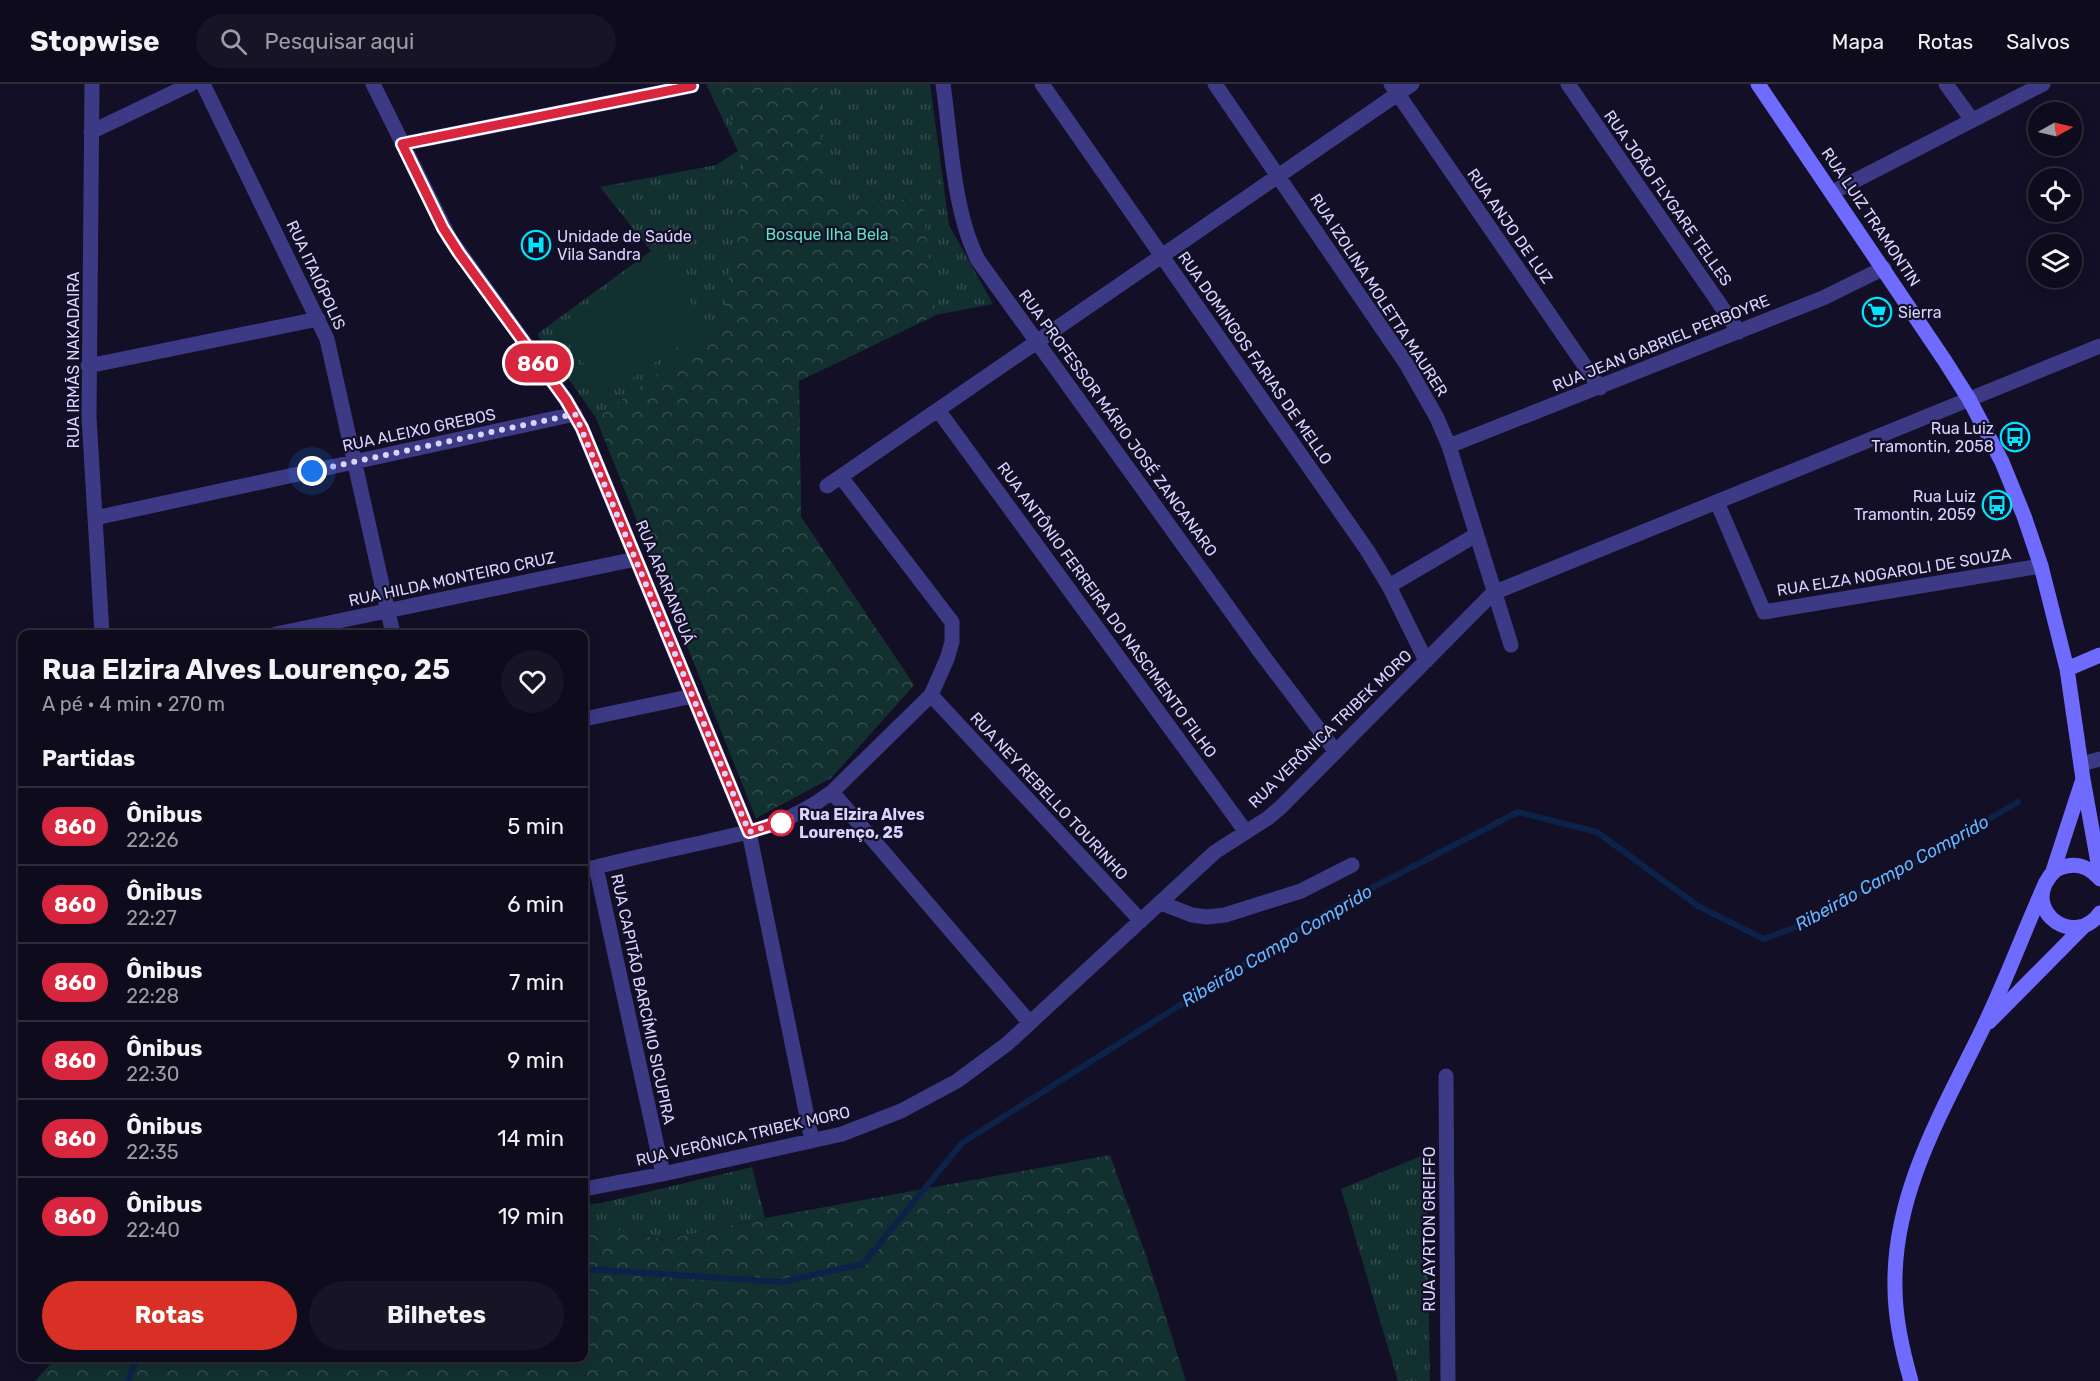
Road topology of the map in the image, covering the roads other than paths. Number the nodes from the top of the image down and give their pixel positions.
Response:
1 (92, 84) edge
2 (191, 84) edge
3 (202, 84) edge
4 (373, 84) edge
5 (944, 84) edge
6 (1042, 84) edge
7 (1215, 84) edge
8 (1412, 84) edge
9 (1568, 84) edge
10 (1758, 84) edge
11 (1946, 84) edge
12 (2043, 84) edge
13 (692, 85) edge
14 (1394, 89) edge
15 (1972, 120) junction
16 (92, 132) junction
17 (402, 144) junction
18 (1278, 176) junction
19 (1833, 192) junction
20 (1161, 257) junction
21 (1884, 268) junction
22 (318, 319) junction
23 (1739, 332) junction
24 (1037, 342) junction
25 (2100, 346) edge
26 (88, 366) junction
27 (1600, 388) junction
28 (1969, 399) junction
29 (938, 410) junction
30 (575, 414) junction
31 (1449, 446) junction
32 (355, 462) junction
33 (841, 477) junction
34 (827, 486) dead end
35 (1717, 502) junction
36 (95, 518) junction
37 (1476, 535) junction
38 (636, 559) junction
39 (2041, 566) junction
40 (1389, 586) junction
41 (1493, 593) junction
42 (388, 611) junction
43 (102, 630) edge
44 (295, 630) edge
45 (392, 630) edge
46 (1511, 645) dead end
47 (2100, 655) edge
48 (1426, 661) junction
49 (2067, 669) junction
50 (931, 695) junction
51 (693, 696) junction
52 (588, 718) edge
53 (1336, 752) junction
54 (2100, 759) edge
55 (2081, 764) junction
56 (2083, 779) junction
57 (832, 792) junction
58 (749, 832) junction
59 (1246, 832) junction
60 (1352, 865) dead end
61 (590, 868) edge
62 (2100, 874) edge
63 (2049, 878) junction
64 (2100, 879) edge
65 (1161, 903) junction
66 (1141, 921) junction
67 (2094, 922) edge
68 (1030, 1023) junction
69 (1982, 1029) junction
70 (1446, 1076) dead end
71 (812, 1141) junction
72 (663, 1174) junction
73 (588, 1188) edge
74 (1448, 1381) edge
75 (1911, 1381) edge

1 - 16 street, RUA IRMÃS NAKADAIRA
2 - 16 street
3 - 22 street, RUA ITAIÓPOLIS
4 - 17 street, RUA ARARANGUÁ
5 - 24 street, RUA PROFESSOR MÁRIO JOSÉ ZANCANARO
6 - 20 street, RUA DOMINGOS FARIAS DE MELLO
7 - 18 street, RUA IZOLINA MOLETTA MAURER
8 - 14 street
9 - 23 street, RUA JOÃO FLYGARE TELLES
10 - 19 main road, RUA LUIZ TRAMONTIN
11 - 15 street
12 - 15 street
13 - 17 street
14 - 18 street
14 - 27 street, RUA ANJO DE LUZ
15 - 19 street
16 - 26 street, RUA IRMÃS NAKADAIRA
17 - 30 street, RUA ARARANGUÁ
18 - 20 street
18 - 31 street, RUA IZOLINA MOLETTA MAURER
19 - 21 main road, RUA LUIZ TRAMONTIN
20 - 24 street
20 - 40 street, RUA DOMINGOS FARIAS DE MELLO
21 - 23 street, RUA JEAN GABRIEL PERBOYRE
21 - 28 main road, RUA LUIZ TRAMONTIN
22 - 26 street
22 - 32 street, RUA ITAIÓPOLIS
23 - 27 street, RUA JEAN GABRIEL PERBOYRE
24 - 29 street
24 - 53 street, RUA PROFESSOR MÁRIO JOSÉ ZANCANARO
25 - 28 street, RUA VERÔNICA TRIBEK MORO
26 - 36 street, RUA IRMÃS NAKADAIRA
27 - 31 street, RUA JEAN GABRIEL PERBOYRE
28 - 35 street, RUA VERÔNICA TRIBEK MORO
28 - 39 main road, RUA LUIZ TRAMONTIN
29 - 33 street
29 - 59 street, RUA ANTÔNIO FERREIRA DO NASCIMENTO FILHO
30 - 32 street, RUA ALEIXO GREBOS
30 - 38 street, RUA ARARANGUÁ
31 - 37 street, RUA IZOLINA MOLETTA MAURER
32 - 36 street, RUA ALEIXO GREBOS
32 - 42 street, RUA ITAIÓPOLIS
33 - 34 street
33 - 50 street
35 - 39 street, RUA ELZA NOGAROLI DE SOUZA
35 - 41 street, RUA VERÔNICA TRIBEK MORO
36 - 43 street, RUA IRMÃS NAKADAIRA
37 - 40 street
37 - 41 street, RUA IZOLINA MOLETTA MAURER
38 - 42 street, RUA HILDA MONTEIRO CRUZ
38 - 51 street, RUA ARARANGUÁ
39 - 49 main road, RUA LUIZ TRAMONTIN
40 - 48 street, RUA DOMINGOS FARIAS DE MELLO
41 - 46 street, RUA IZOLINA MOLETTA MAURER
41 - 48 street, RUA VERÔNICA TRIBEK MORO
42 - 44 street, RUA HILDA MONTEIRO CRUZ
42 - 45 street, RUA ITAIÓPOLIS
47 - 49 main road
48 - 53 street, RUA VERÔNICA TRIBEK MORO
49 - 55 main road, RUA LUIZ TRAMONTIN
50 - 57 street
50 - 66 street, RUA NEY REBELLO TOURINHO
51 - 52 street
51 - 58 street, RUA ARARANGUÁ
53 - 59 street, RUA VERÔNICA TRIBEK MORO
54 - 55 street
55 - 56 main road, RUA LUIZ TRAMONTIN
56 - 62 main road, RUA LUIZ TRAMONTIN
56 - 63 main road, RUA LUIZ TRAMONTIN
57 - 58 street
57 - 68 street
58 - 61 street
58 - 71 street, RUA ARARANGUÁ
59 - 65 street, RUA VERÔNICA TRIBEK MORO
60 - 65 street
61 - 72 street, RUA CAPITÃO BARCÍMIO SICUPIRA
63 - 64 main road
63 - 67 main road
63 - 69 main road
65 - 66 street, RUA VERÔNICA TRIBEK MORO
66 - 68 street, RUA VERÔNICA TRIBEK MORO
67 - 69 main road
68 - 71 street, RUA VERÔNICA TRIBEK MORO
69 - 75 main road
70 - 74 street, RUA AYRTON GREIFFO
71 - 72 street, RUA VERÔNICA TRIBEK MORO
72 - 73 street, RUA VERÔNICA TRIBEK MORO

